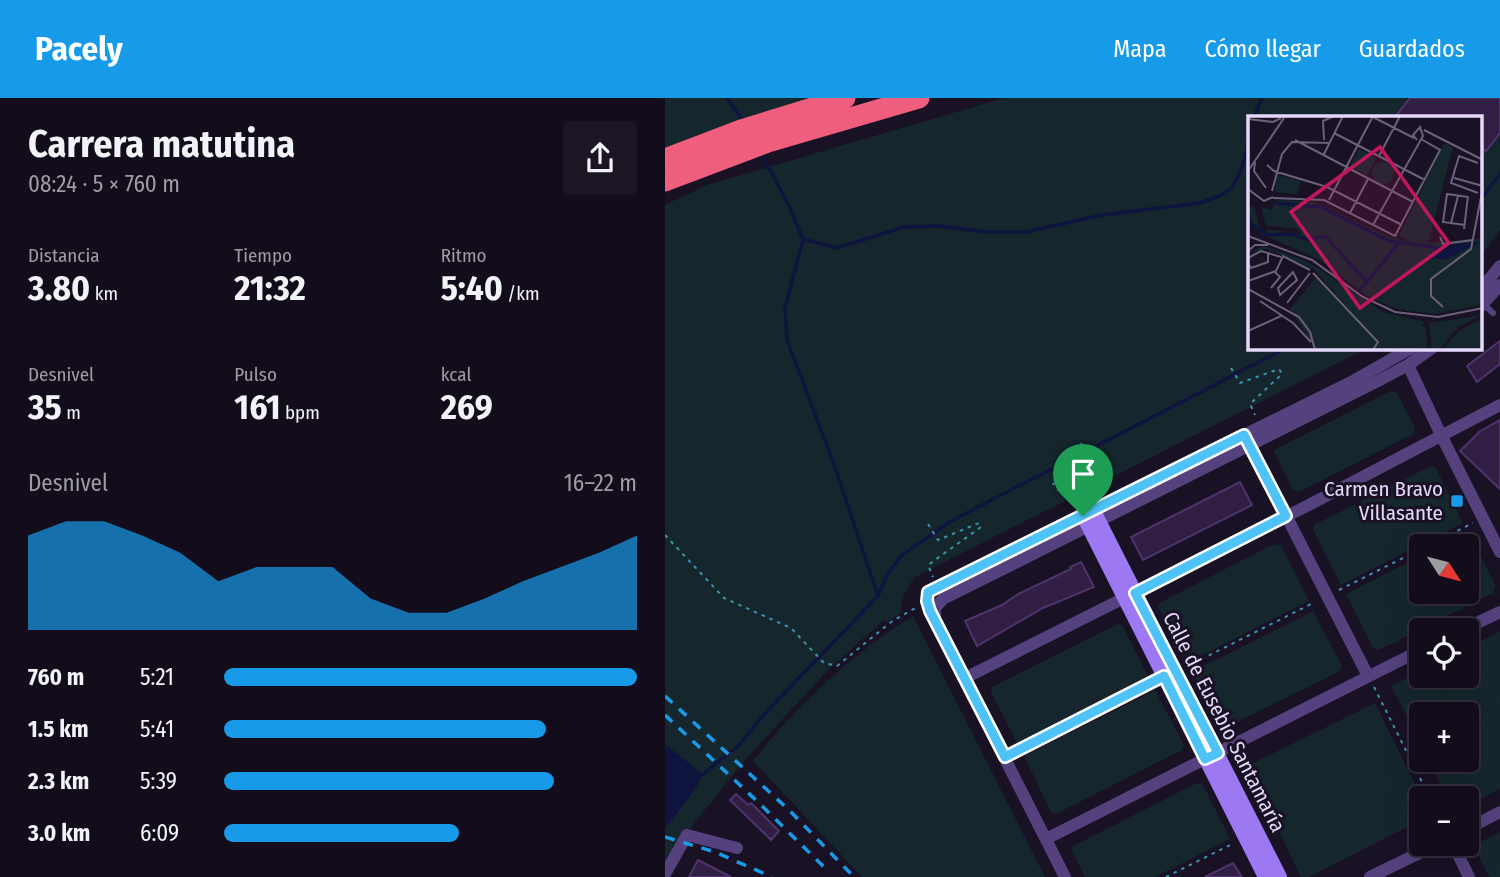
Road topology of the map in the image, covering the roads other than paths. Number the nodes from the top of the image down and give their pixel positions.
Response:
1 (845, 98) edge
2 (919, 98) edge
3 (665, 159) edge
4 (665, 181) edge
5 (1500, 266) edge
6 (1500, 285) edge
7 (1483, 287) edge
8 (1483, 304) edge
9 (1483, 306) edge
10 (1493, 313) dead end
11 (1408, 350) edge
12 (1429, 350) edge
13 (1408, 365) junction
14 (1500, 405) edge
15 (1442, 437) junction
16 (1247, 440) junction
17 (1286, 516) junction
18 (1091, 519) junction
19 (1500, 552) edge
20 (1130, 595) junction
21 (1500, 612) edge
22 (935, 620) junction
23 (1479, 622) edge
24 (1409, 656) edge
25 (1368, 676) junction
26 (965, 678) junction
27 (1211, 756) junction
28 (1500, 812) edge
29 (1479, 823) edge
30 (1045, 839) junction
31 (737, 848) dead end
32 (1413, 856) edge
33 (1459, 856) edge
34 (665, 874) edge
35 (1065, 877) edge
36 (1265, 877) edge
37 (1280, 877) edge
38 (1370, 877) edge
39 (1469, 877) edge

1 - 3 highway
2 - 4 highway
5 - 7 street
6 - 8 street
9 - 10 lane
11 - 16 street
12 - 13 street
13 - 15 street
13 - 16 street
14 - 15 street
15 - 17 street
15 - 19 street
16 - 17 street
16 - 18 street
17 - 20 street
17 - 25 street
18 - 20 main road, Calle de Eusebio Santamaría
18 - 22 street
18 - 22 street
20 - 26 street
20 - 27 main road, Calle de Eusebio Santamaría
21 - 23 street
22 - 26 street
24 - 25 street
25 - 27 street
26 - 30 street
27 - 30 street
27 - 36 main road, Calle de Eusebio Santamaría
27 - 37 main road, Calle de Eusebio Santamaría
28 - 29 street
30 - 35 street
31 - 34 street
32 - 38 street
33 - 39 street

